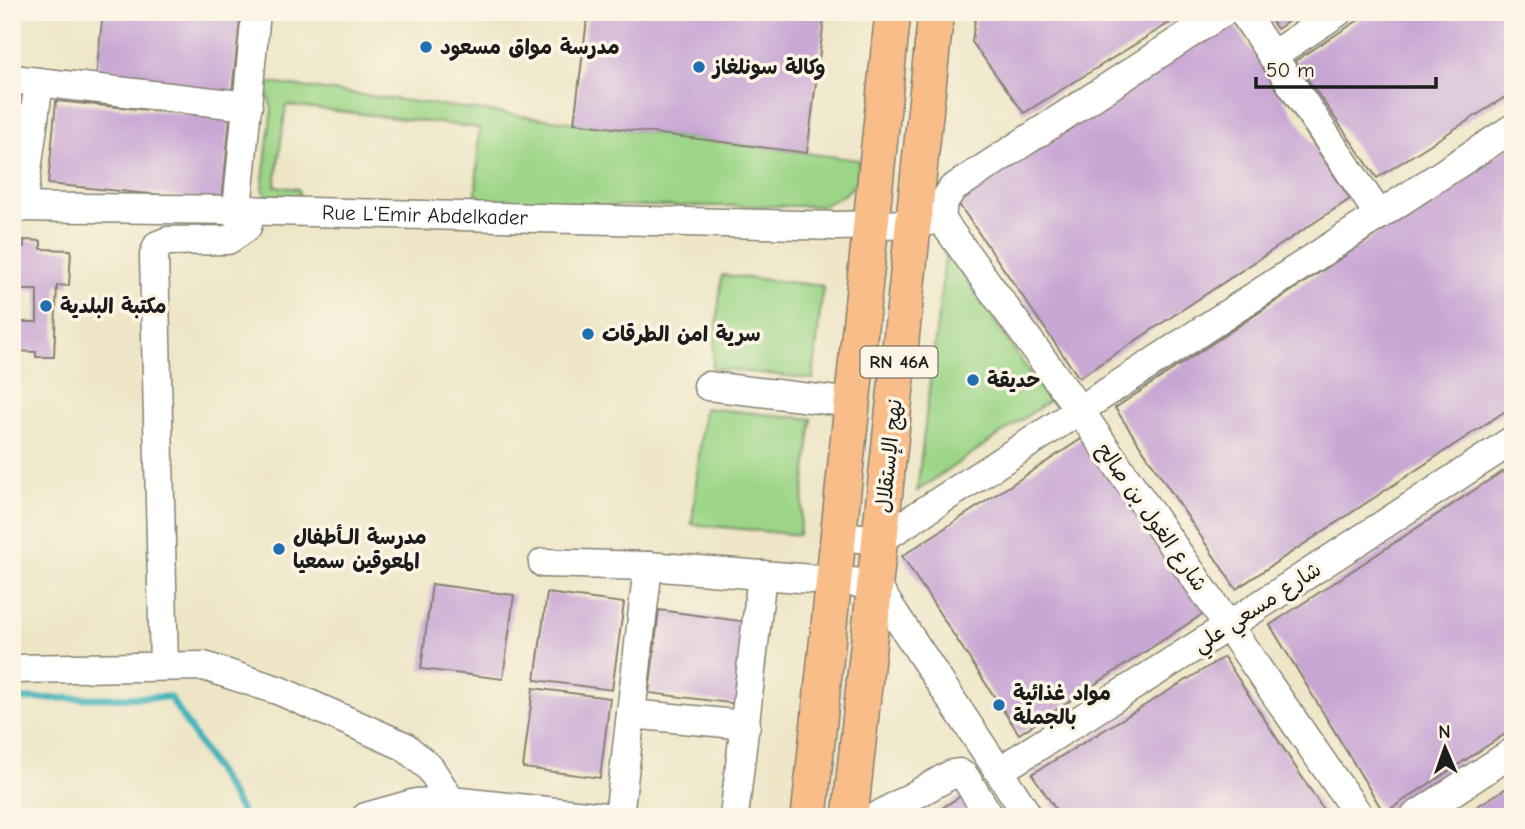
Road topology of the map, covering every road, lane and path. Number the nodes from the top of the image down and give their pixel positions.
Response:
1 (256, 12) edge
2 (893, 12) edge
3 (936, 12) edge
4 (1223, 12) edge
5 (1243, 12) edge
6 (1338, 12) edge
7 (1273, 55) junction
8 (25, 80) edge
9 (248, 106) junction
10 (1513, 128) edge
11 (17, 207) edge
12 (245, 210) junction
13 (1380, 215) junction
14 (927, 221) junction
15 (871, 226) junction
16 (708, 386) dead end
17 (853, 403) junction
18 (1080, 411) junction
19 (1513, 440) edge
20 (840, 536) junction
21 (880, 540) junction
22 (543, 563) dead end
23 (648, 566) junction
24 (762, 575) junction
25 (835, 581) junction
26 (875, 584) junction
27 (1228, 626) junction
28 (164, 666) junction
29 (12, 669) edge
30 (631, 713) junction
31 (746, 725) junction
32 (1513, 752) edge
33 (999, 771) junction
34 (451, 802) junction
35 (366, 817) edge
36 (605, 817) edge
37 (619, 817) edge
38 (734, 817) edge
39 (809, 817) edge
40 (850, 817) edge
41 (876, 817) edge
42 (990, 817) edge
43 (1029, 817) edge
44 (1360, 817) edge
45 (1414, 817) edge

1 - 9 street
2 - 15 main road, نهج الإستقلال / RN 46A
3 - 14 main road, نهج الإستقلال / RN 46A
4 - 14 street
5 - 7 street
6 - 7 street
7 - 13 street
8 - 9 street
8 - 11 street
9 - 12 street
10 - 13 street
11 - 12 street, Rue L'Emir Abdelkader
12 - 15 street, Rue L'Emir Abdelkader
12 - 28 street
13 - 18 street
14 - 15 street, Rue L'Emir Abdelkader
14 - 18 street, شارع الغول بن صالح
14 - 21 main road, نهج الإستقلال / RN 46A
15 - 17 main road, نهج الإستقلال / RN 46A
16 - 17 street
17 - 20 main road, نهج الإستقلال / RN 46A
18 - 21 street
18 - 27 street, شارع الغول بن صالح
19 - 27 street, شارع مسعي علي
20 - 21 street
20 - 25 main road, نهج الإستقلال / RN 46A
21 - 26 main road, نهج الإستقلال / RN 46A
22 - 23 street
23 - 24 street
23 - 30 street
24 - 25 street
24 - 31 street
25 - 26 street
25 - 39 main road, نهج الإستقلال / RN 46A
26 - 33 street
26 - 40 main road, نهج الإستقلال / RN 46A
27 - 33 street, شارع مسعي علي
27 - 44 street, شارع الغول بن صالح
28 - 29 street
28 - 34 street
30 - 31 street
30 - 37 street
31 - 38 street
32 - 45 street
33 - 43 street
34 - 35 street
34 - 36 street
41 - 42 street

